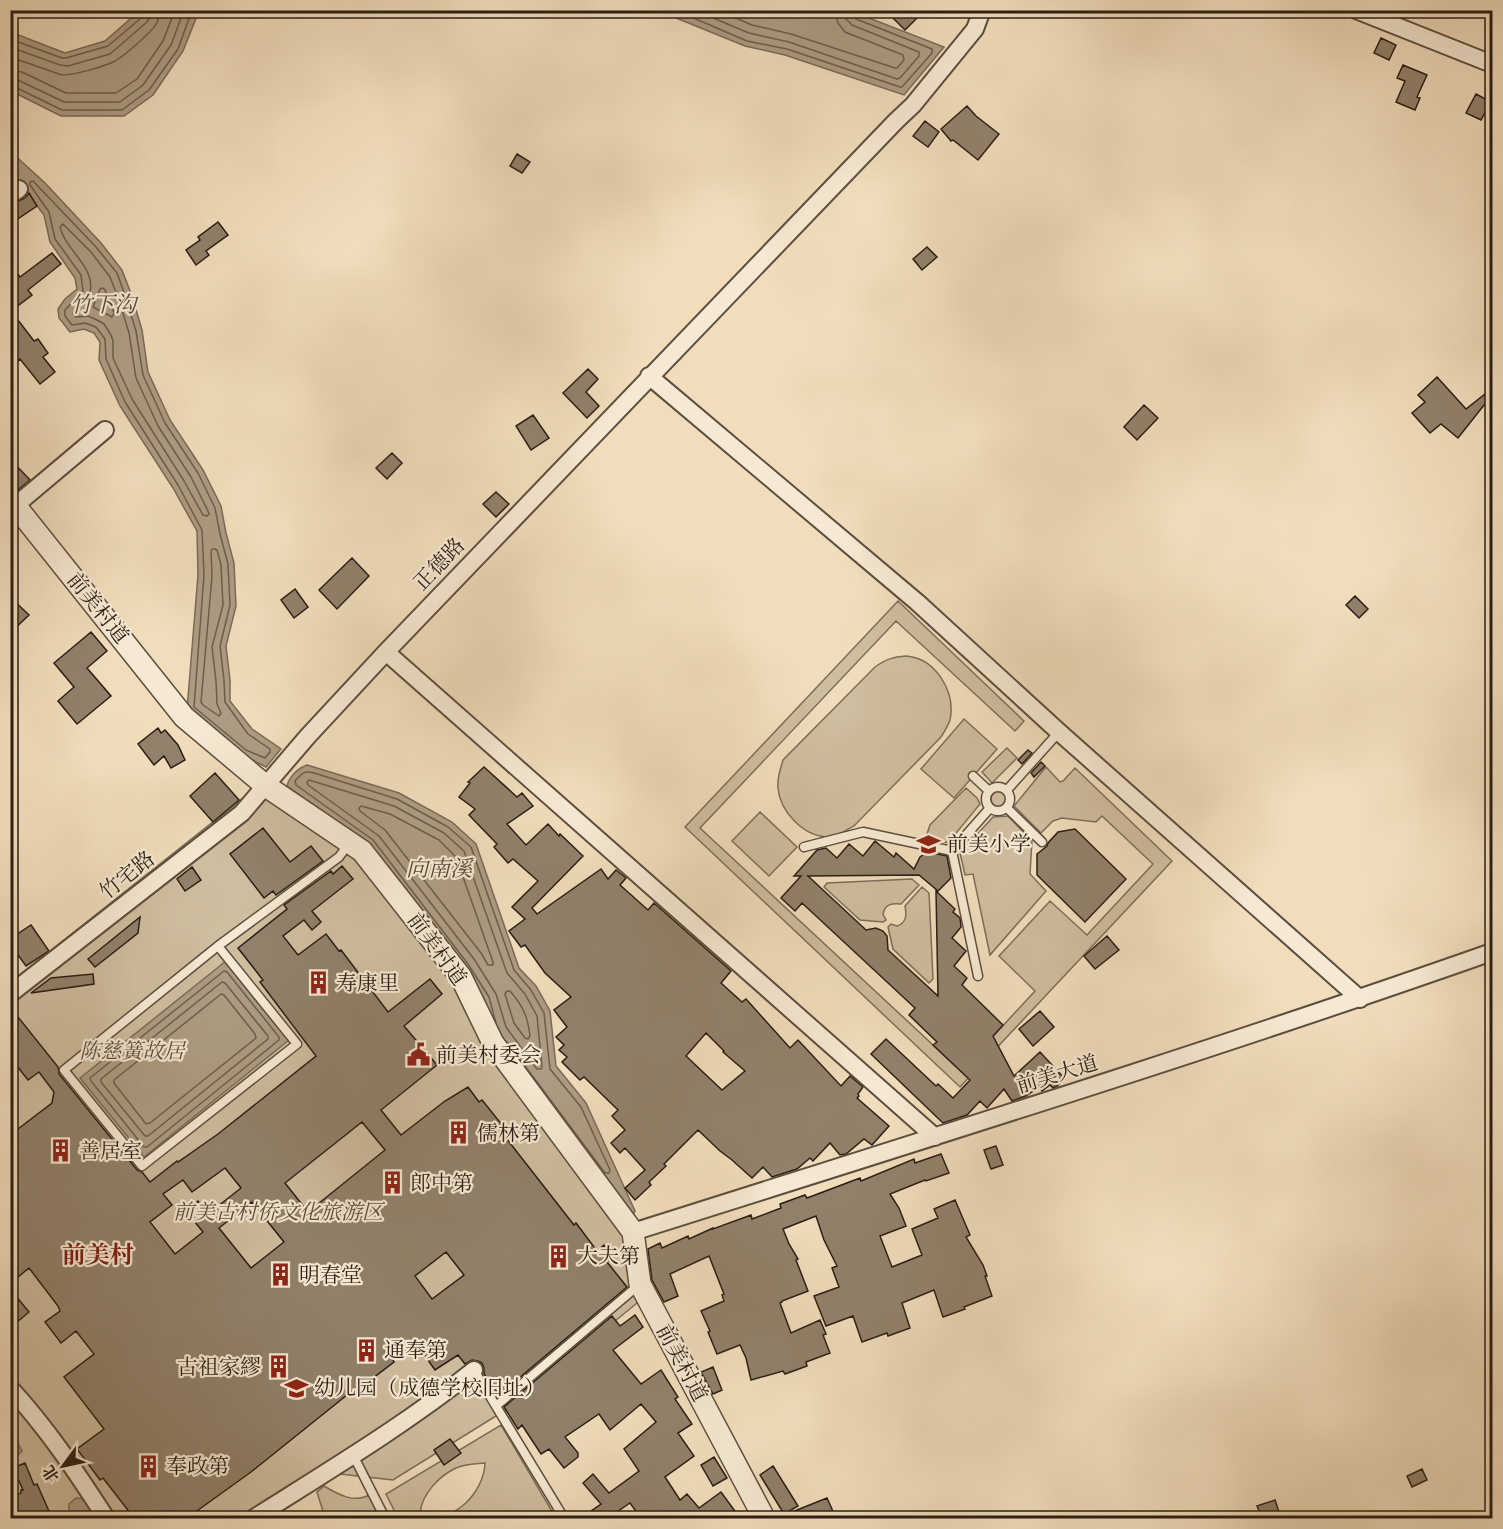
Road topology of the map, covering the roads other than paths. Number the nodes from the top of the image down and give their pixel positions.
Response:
1 (982, 10) edge
2 (1356, 10) edge
3 (1492, 64) edge
4 (649, 376) junction
5 (105, 430) dead end
6 (13, 502) edge
7 (386, 652) junction
8 (1059, 732) junction
9 (973, 776) dead end
10 (266, 786) junction
11 (1007, 790) junction
12 (989, 791) junction
13 (990, 808) junction
14 (1007, 808) junction
15 (350, 842) junction
16 (1042, 842) dead end
17 (804, 847) dead end
18 (952, 851) junction
19 (218, 946) junction
20 (1492, 952) edge
21 (978, 976) dead end
22 (10, 994) edge
23 (1360, 999) junction
24 (935, 1137) junction
25 (633, 1232) junction
26 (640, 1284) junction
27 (474, 1370) joint
28 (10, 1388) edge
29 (496, 1406) junction
30 (353, 1455) junction
31 (106, 1518) edge
32 (254, 1518) edge
33 (386, 1518) edge
34 (564, 1518) edge
35 (764, 1518) edge

1 - 4 street, 正德路
2 - 3 street
4 - 7 street, 正德路
4 - 8 street
5 - 6 street
6 - 10 street, 前美村道
7 - 10 street, 正德路
7 - 24 street
8 - 11 lane
8 - 23 street
9 - 12 lane
10 - 15 street, 前美村道
10 - 22 street, 竹宅路
11 - 12 lane
11 - 14 lane
12 - 13 lane
13 - 14 lane
13 - 18 lane
14 - 16 lane
15 - 19 lane
15 - 25 street, 前美村道
17 - 18 lane
18 - 21 lane
19 - 19 lane
20 - 23 street, 前美大道
23 - 24 street, 前美大道
24 - 25 street, 前美大道
25 - 26 street, 前美村道
26 - 29 lane
26 - 35 street, 前美村道
27 - 29 lane
27 - 30 street
28 - 31 street
29 - 34 lane
30 - 32 street
30 - 33 lane

